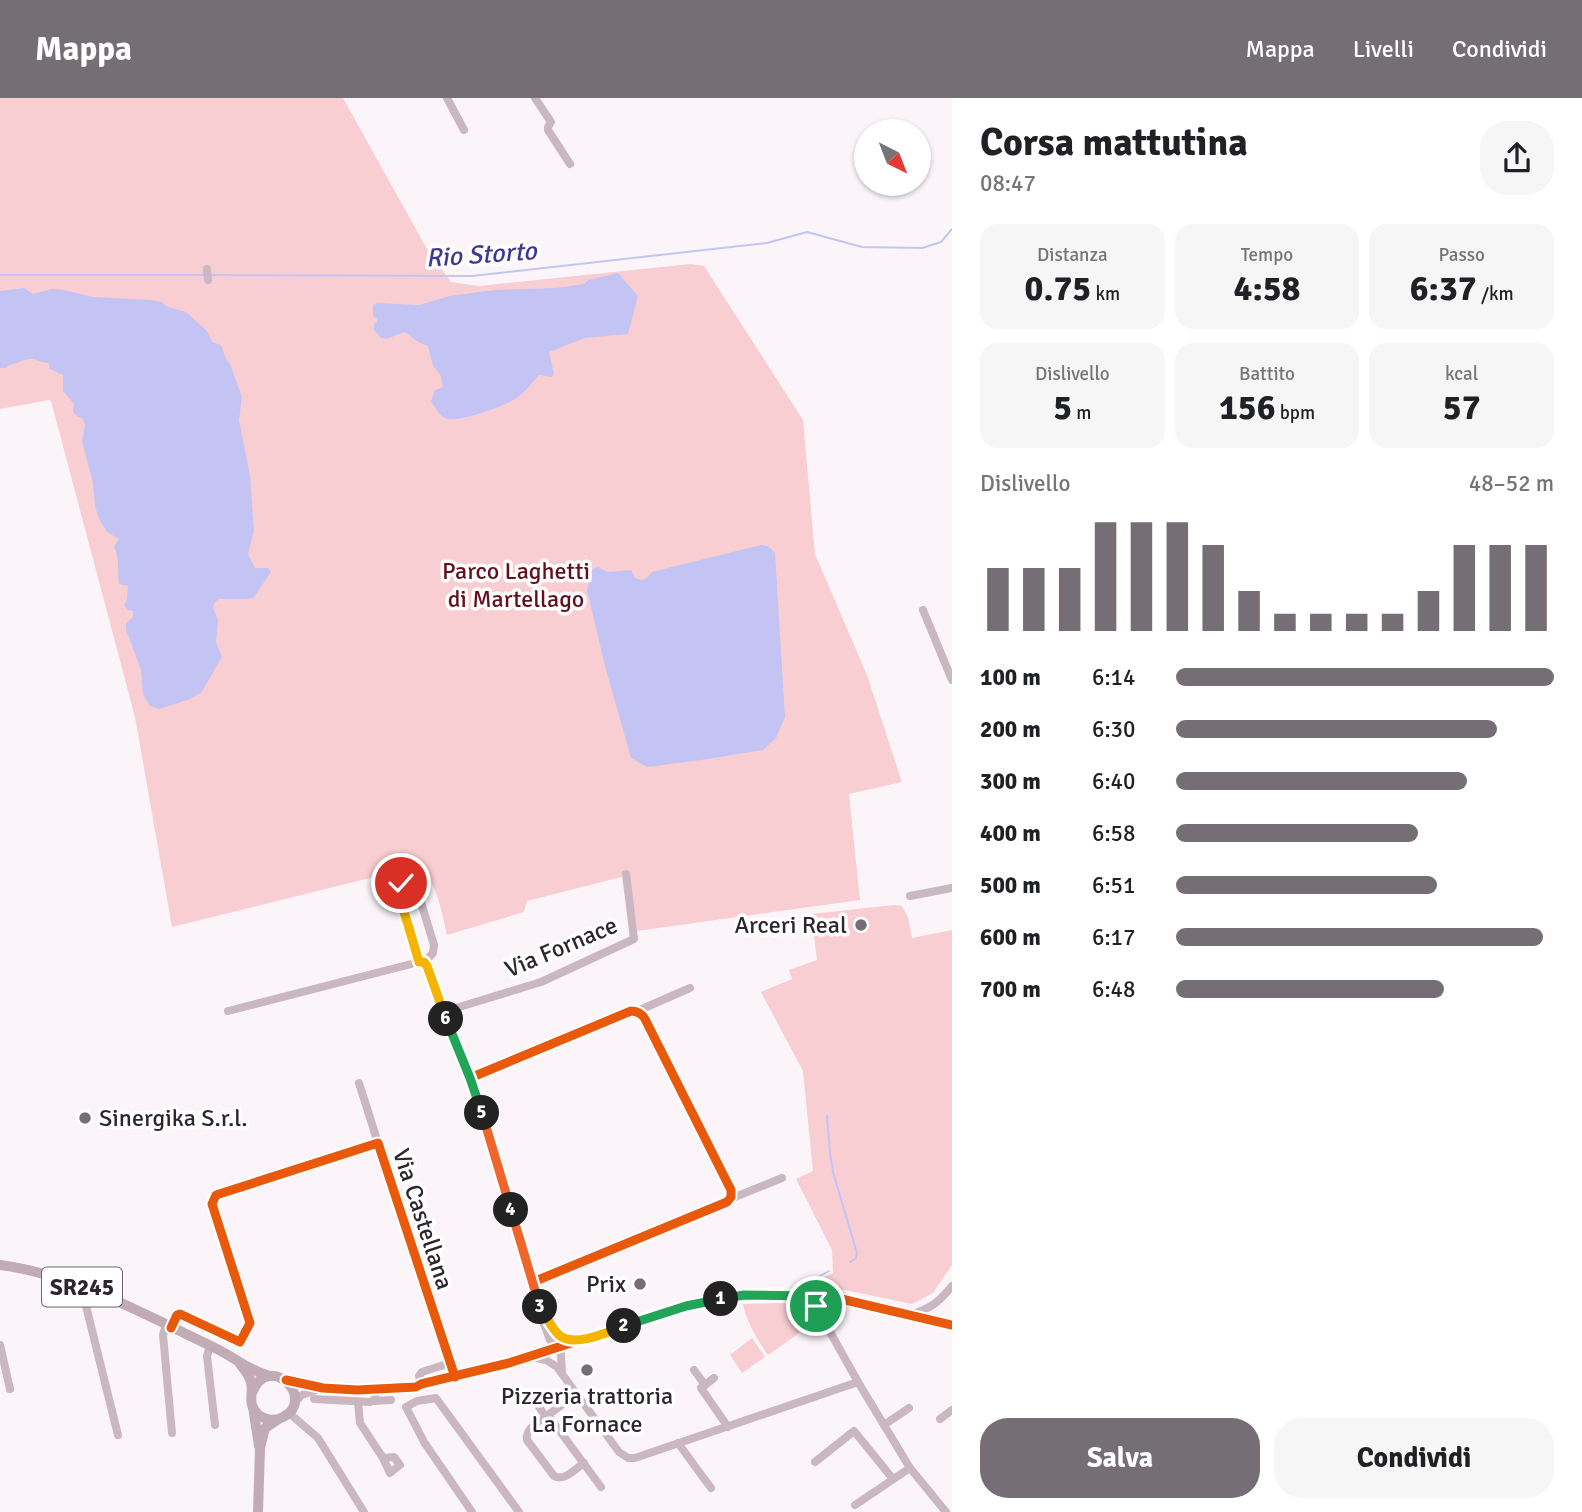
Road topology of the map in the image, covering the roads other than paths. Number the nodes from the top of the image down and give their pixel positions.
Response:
1 (447, 98) edge
2 (535, 98) edge
3 (464, 130) dead end
4 (570, 164) dead end
5 (207, 269) dead end
6 (208, 280) dead end
7 (923, 610) dead end
8 (952, 680) edge
9 (626, 874) dead end
10 (952, 888) edge
11 (910, 896) dead end
12 (421, 962) junction
13 (690, 988) dead end
14 (228, 1010) dead end
15 (443, 1012) junction
16 (639, 1013) junction
17 (470, 1078) junction
18 (359, 1083) dead end
19 (378, 1143) junction
20 (782, 1178) dead end
21 (731, 1197) junction
22 (0, 1265) edge
23 (533, 1282) junction
24 (952, 1286) edge
25 (87, 1289) junction
26 (810, 1296) junction
27 (941, 1299) junction
28 (908, 1315) junction
29 (951, 1315) edge
30 (942, 1322) junction
31 (952, 1325) edge
32 (168, 1326) junction
33 (554, 1336) junction
34 (589, 1338) junction
35 (0, 1345) edge
36 (210, 1346) junction
37 (557, 1348) junction
38 (529, 1357) junction
39 (238, 1362) junction
40 (450, 1363) junction
41 (561, 1367) junction
42 (694, 1370) dead end
43 (270, 1376) junction
44 (455, 1377) junction
45 (714, 1378) dead end
46 (286, 1380) junction
47 (858, 1382) junction
48 (418, 1385) junction
49 (705, 1385) junction
50 (323, 1388) junction
51 (10, 1389) dead end
52 (376, 1390) junction
53 (252, 1393) junction
54 (578, 1394) junction
55 (314, 1399) dead end
56 (374, 1401) junction
57 (391, 1401) dead end
58 (417, 1401) junction
59 (358, 1402) junction
60 (253, 1407) junction
61 (539, 1407) dead end
62 (292, 1408) junction
63 (909, 1408) dead end
64 (952, 1410) edge
65 (547, 1416) junction
66 (940, 1419) dead end
67 (277, 1420) junction
68 (215, 1425) dead end
69 (884, 1425) junction
70 (728, 1427) junction
71 (172, 1433) dead end
72 (118, 1435) dead end
73 (677, 1443) junction
74 (260, 1448) junction
75 (383, 1458) dead end
76 (815, 1462) dead end
77 (583, 1463) junction
78 (909, 1468) junction
79 (893, 1479) junction
80 (601, 1487) dead end
81 (711, 1488) dead end
82 (855, 1505) dead end
83 (361, 1511) edge
84 (258, 1512) edge
85 (472, 1512) edge
86 (519, 1512) edge
87 (946, 1512) edge

1 - 3 street
2 - 4 street
5 - 6 street
7 - 8 street
9 - 15 street, Via Fornace
10 - 11 street
12 - 12 street
12 - 14 street
12 - 15 street
13 - 16 street
15 - 17 street
16 - 17 street
16 - 21 street
17 - 23 street
18 - 19 street, Via Castellana
19 - 32 street, Via Castellana
19 - 40 street, Via Castellana
20 - 21 street
21 - 23 street
22 - 25 main road, SR245
23 - 33 street
24 - 27 street
25 - 32 main road, SR245
25 - 72 street
26 - 28 street
26 - 34 street
26 - 47 street
27 - 28 street
27 - 30 street
28 - 30 street
29 - 30 street
30 - 31 street
32 - 36 main road, SR245
32 - 71 street
33 - 34 street
33 - 37 street
33 - 38 street
34 - 37 street
34 - 41 street
35 - 51 street
36 - 39 main road, SR245
36 - 68 street
37 - 38 street
37 - 41 street
38 - 41 street
38 - 44 street
39 - 43 main road, SR245
39 - 53 main road
40 - 44 street, Via Castellana
40 - 48 street
41 - 54 street
42 - 49 street
43 - 46 main road
43 - 53 main road
44 - 48 street
45 - 49 street
46 - 50 street
46 - 62 main road
47 - 69 street
47 - 70 street
48 - 52 street
48 - 58 street
49 - 70 street
50 - 52 street
50 - 62 street
52 - 56 street
53 - 60 main road
54 - 65 street
54 - 73 street
55 - 59 street
56 - 57 street
56 - 59 street
58 - 85 street
58 - 86 street
59 - 75 street
60 - 67 main road
60 - 74 main road
61 - 65 street
62 - 67 main road
62 - 83 street
63 - 69 street
64 - 66 street
65 - 77 street
65 - 77 street
67 - 74 main road
69 - 78 street
70 - 73 street
73 - 81 street
74 - 84 main road
76 - 79 street
77 - 80 street
78 - 79 street
78 - 87 street
79 - 82 street

